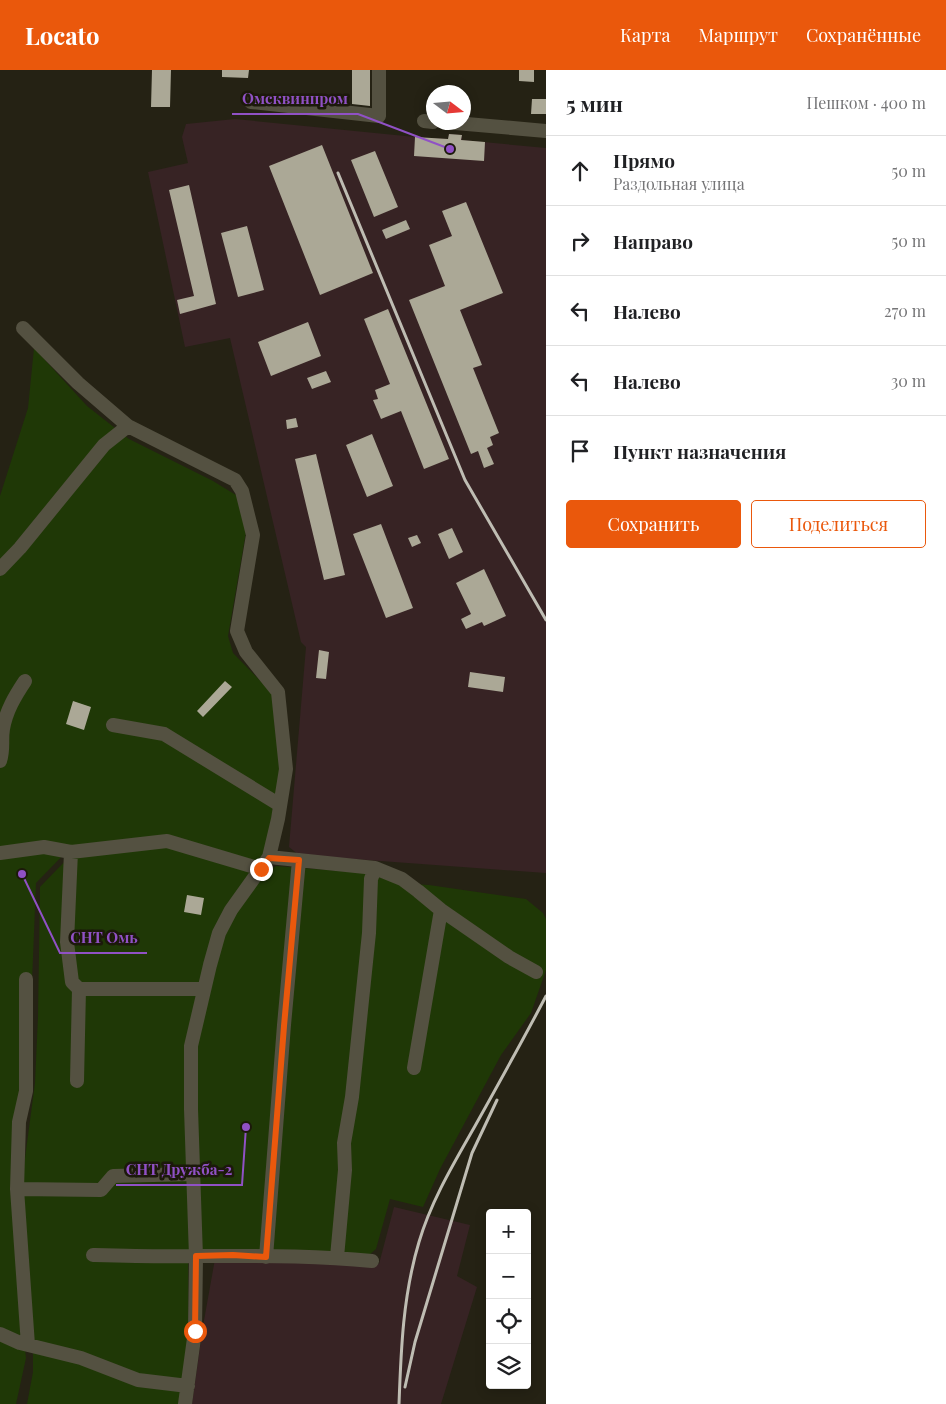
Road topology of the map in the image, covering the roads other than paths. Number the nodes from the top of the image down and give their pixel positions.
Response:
1 (379, 70) edge
2 (251, 102) dead end
3 (471, 124) edge
4 (546, 131) edge
5 (23, 328) dead end
6 (128, 426) junction
7 (0, 569) edge
8 (25, 681) dead end
9 (113, 725) dead end
10 (0, 760) edge
11 (280, 805) junction
12 (71, 852) junction
13 (0, 853) edge
14 (299, 860) junction
15 (265, 863) junction
16 (375, 868) junction
17 (441, 910) junction
18 (536, 972) dead end
19 (26, 979) dead end
20 (79, 989) junction
21 (204, 989) junction
22 (414, 1068) dead end
23 (77, 1081) dead end
24 (193, 1174) junction
25 (17, 1189) junction
26 (93, 1255) dead end
27 (196, 1256) junction
28 (266, 1257) junction
29 (337, 1258) junction
30 (372, 1261) dead end
31 (0, 1334) edge
32 (28, 1345) junction
33 (188, 1386) junction
34 (185, 1404) edge

1 - 2 street
3 - 4 street
5 - 6 street
6 - 7 street
6 - 11 street
8 - 10 street
9 - 11 street
11 - 15 street
12 - 13 street
12 - 15 street
12 - 20 street
14 - 15 street
14 - 16 street
14 - 28 street
15 - 21 street
16 - 17 street
16 - 29 street
17 - 18 street
17 - 22 street
19 - 25 street
20 - 21 street
20 - 23 street
21 - 24 street
24 - 25 street
24 - 27 street
25 - 32 street
26 - 27 street
27 - 28 street
27 - 33 street
28 - 29 street
29 - 30 street
31 - 32 street
32 - 33 street
33 - 34 street

